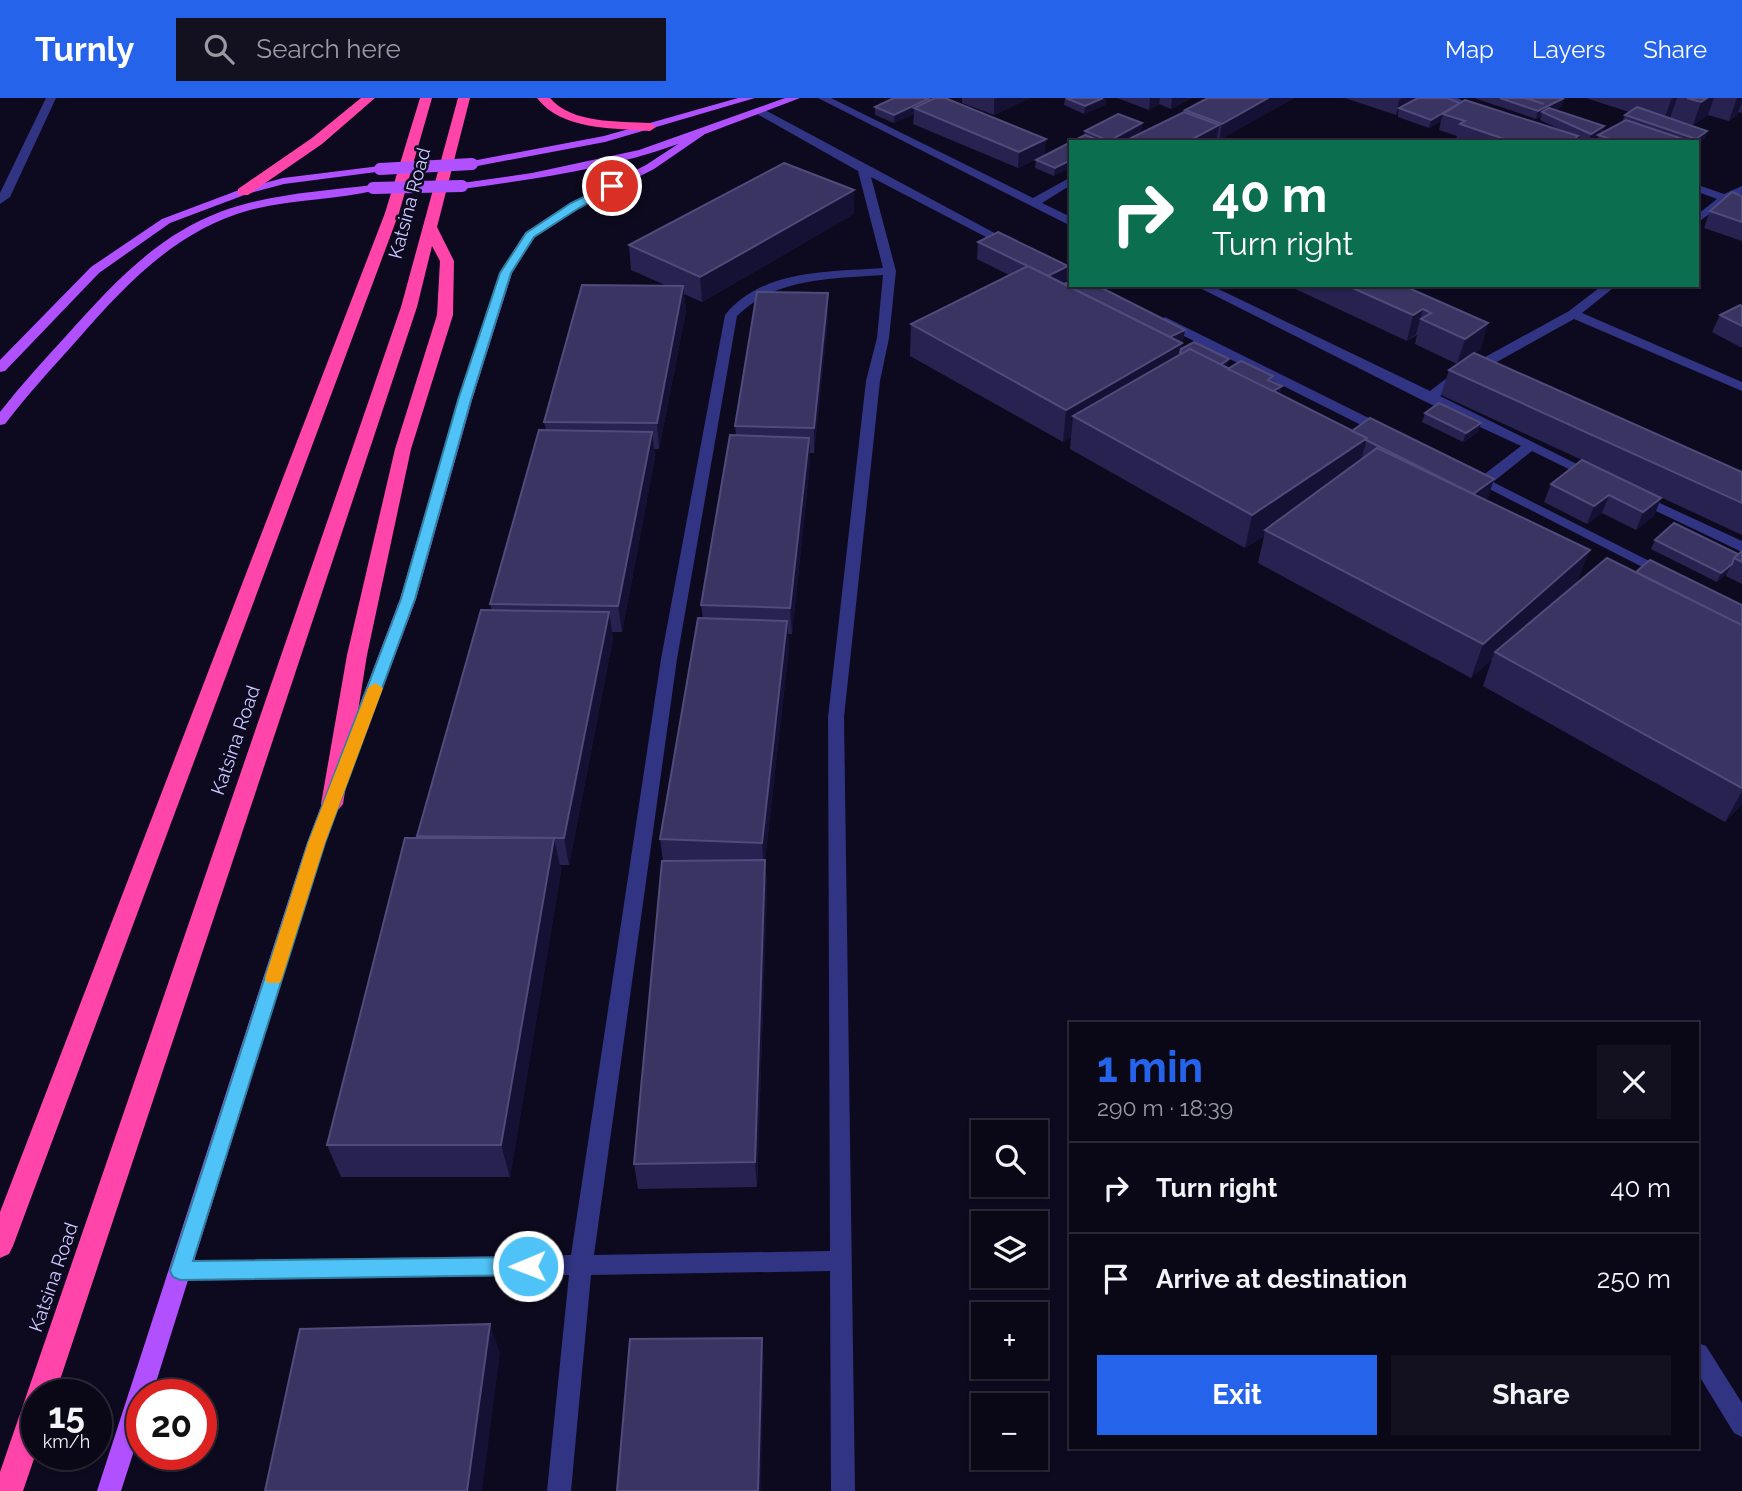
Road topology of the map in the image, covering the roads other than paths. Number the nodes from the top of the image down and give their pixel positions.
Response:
1 (51, 98) edge
2 (369, 98) edge
3 (426, 98) edge
4 (464, 98) edge
5 (542, 98) edge
6 (750, 98) edge
7 (795, 98) edge
8 (823, 98) edge
9 (1447, 98) edge
10 (761, 111) junction
11 (1496, 116) edge
12 (650, 127) junction
13 (700, 134) junction
14 (863, 169) junction
15 (1069, 181) edge
16 (1699, 188) edge
17 (1742, 189) edge
18 (243, 192) junction
19 (1725, 198) junction
20 (0, 201) edge
21 (1033, 203) junction
22 (1742, 204) edge
23 (1699, 218) edge
24 (1069, 221) edge
25 (430, 227) junction
26 (1024, 251) edge
27 (890, 271) junction
28 (1204, 287) edge
29 (1608, 287) edge
30 (1573, 314) junction
31 (1154, 316) edge
32 (0, 368) edge
33 (1742, 387) edge
34 (1429, 398) junction
35 (0, 421) edge
36 (1399, 439) edge
37 (1531, 445) junction
38 (1460, 470) edge
39 (1605, 481) edge
40 (1484, 482) junction
41 (1630, 493) edge
42 (1742, 547) edge
43 (1681, 582) edge
44 (332, 804) junction
45 (0, 1246) edge
46 (843, 1261) junction
47 (581, 1265) junction
48 (180, 1271) junction
49 (1699, 1356) edge
50 (46, 1379) edge
51 (1742, 1424) edge
52 (21, 1453) edge
53 (8, 1491) edge
54 (109, 1491) edge
55 (559, 1491) edge
56 (843, 1491) edge

1 - 20 street
2 - 18 highway
3 - 45 highway, Katsina Road
4 - 25 highway, Katsina Road
5 - 12 highway
6 - 12 main road
7 - 10 main road
8 - 21 street
9 - 11 street
10 - 13 main road
10 - 14 street
12 - 18 main road, bridge
13 - 35 main road, bridge
13 - 44 main road
14 - 26 street
14 - 27 street
15 - 21 street
16 - 19 street
17 - 19 street
18 - 32 main road
19 - 22 street
19 - 23 street
21 - 24 street
25 - 44 highway
25 - 50 highway, Katsina Road
27 - 46 street
27 - 47 street
28 - 34 street
29 - 30 street
30 - 33 street
30 - 34 street
31 - 36 street
34 - 37 street
37 - 39 street
37 - 40 street
38 - 40 street
40 - 43 street
41 - 42 street
44 - 48 main road
46 - 47 street
46 - 56 street
47 - 48 street
47 - 55 street
48 - 54 main road
49 - 51 street
52 - 53 highway

